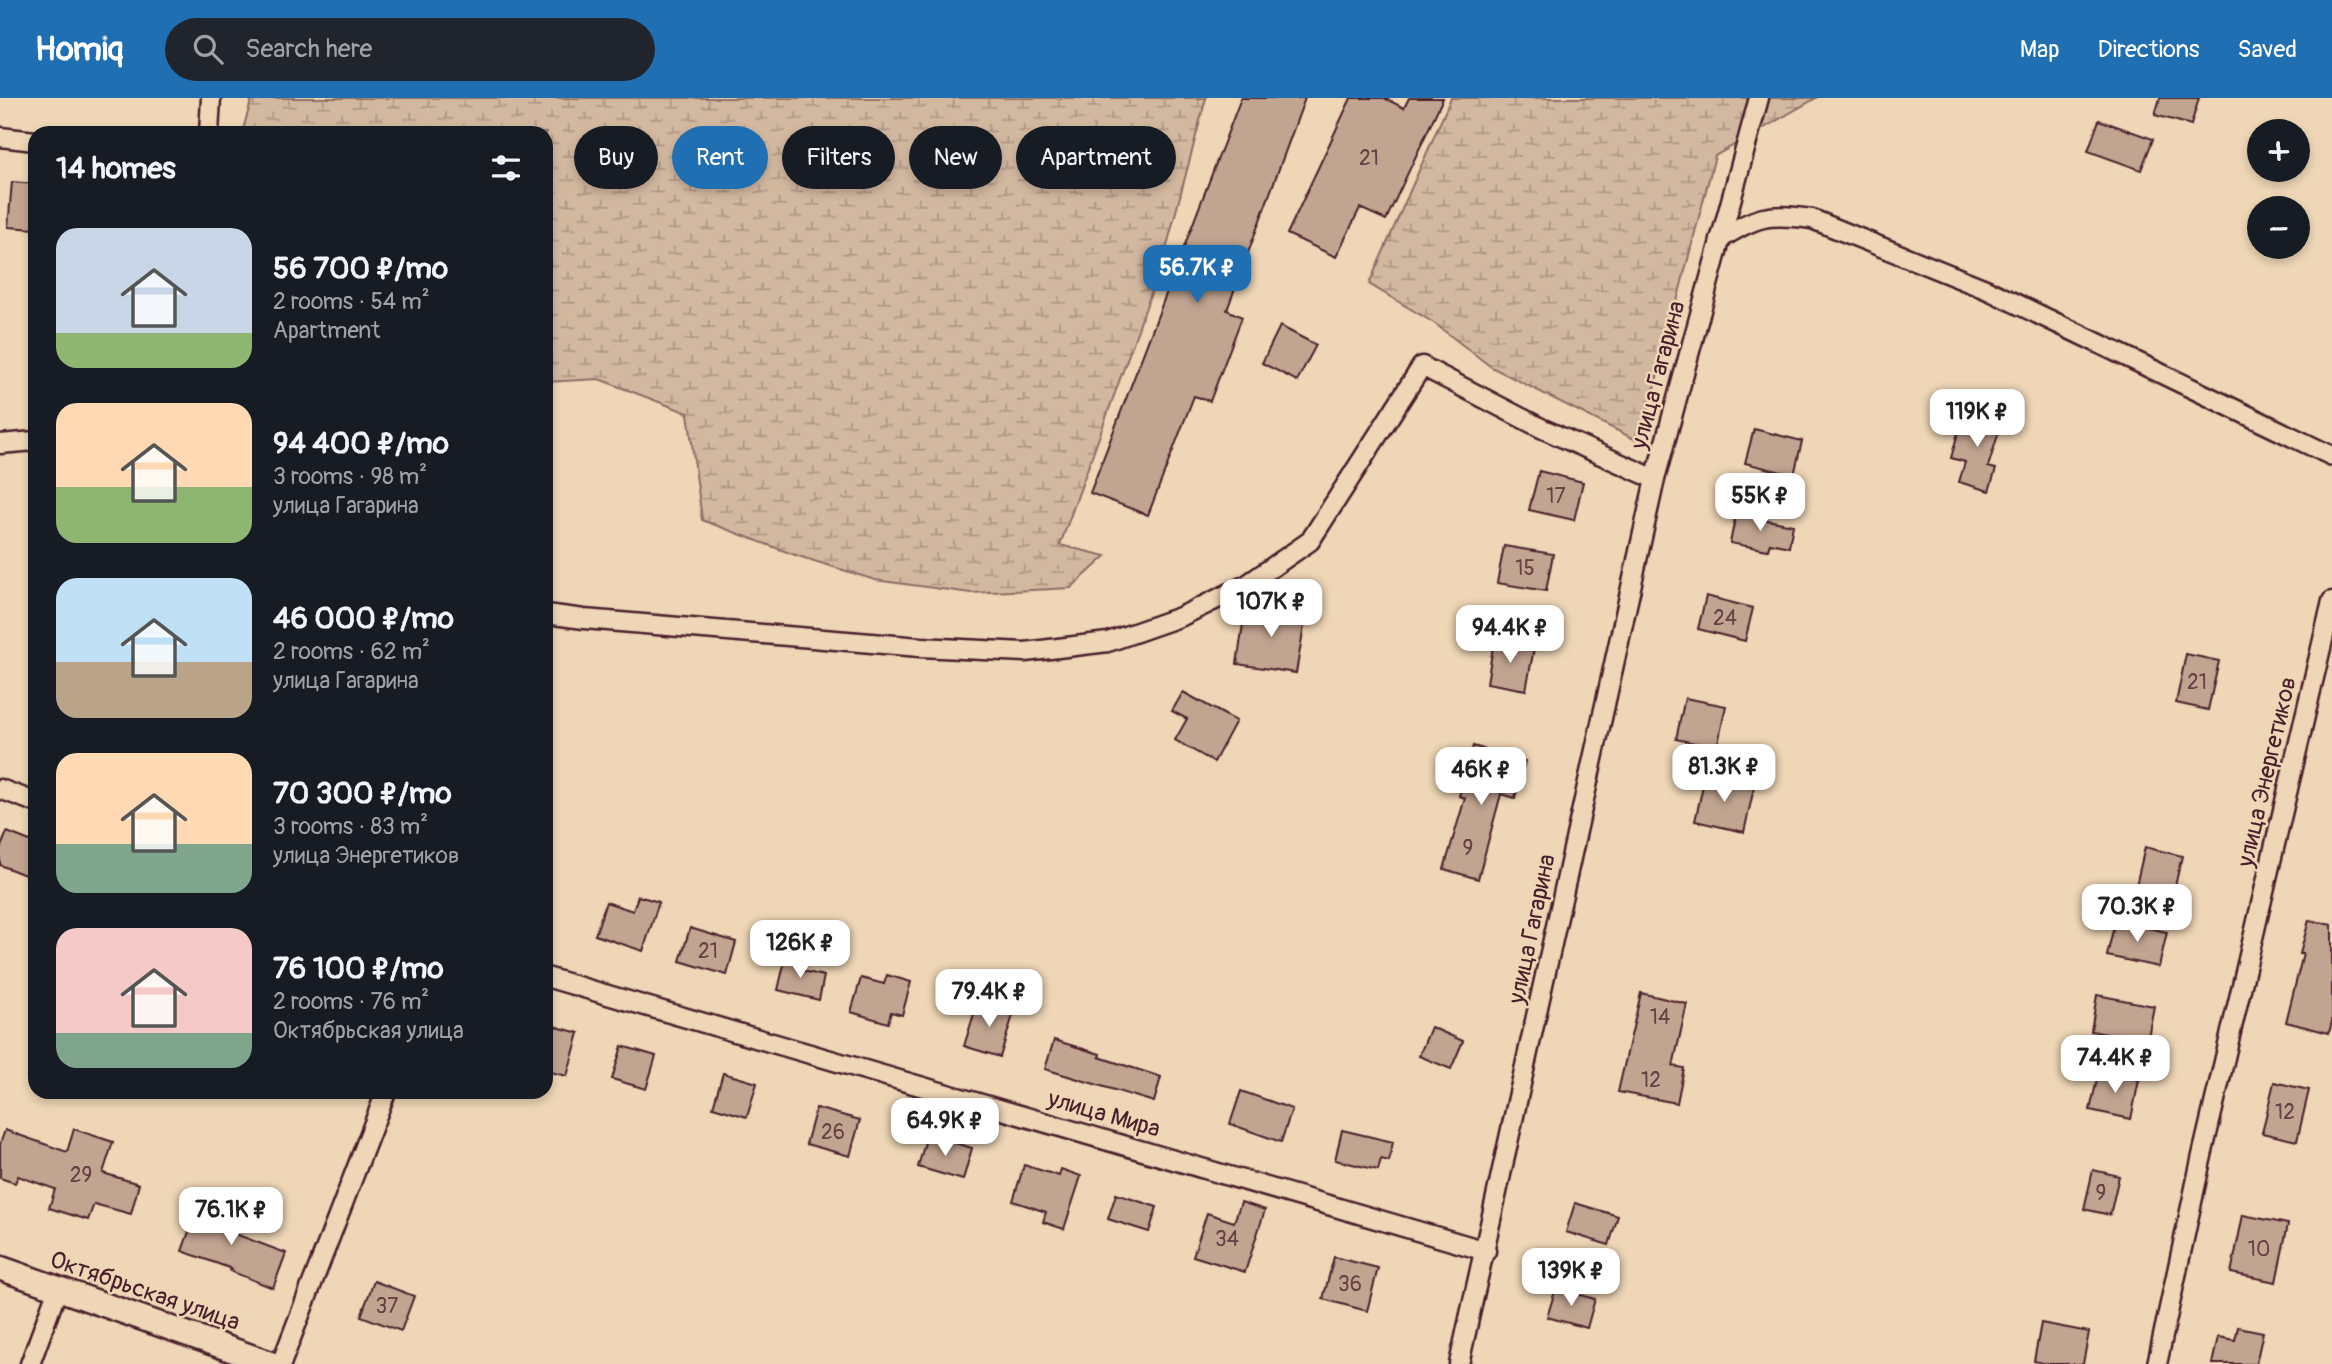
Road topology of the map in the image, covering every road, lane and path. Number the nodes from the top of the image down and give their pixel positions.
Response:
1 (211, 98) edge
2 (1759, 98) edge
3 (209, 126) edge
4 (0, 137) edge
5 (28, 140) edge
6 (1720, 239) junction
7 (28, 442) edge
8 (0, 444) edge
9 (2332, 456) edge
10 (1655, 479) junction
11 (2332, 601) edge
12 (553, 615) edge
13 (0, 789) edge
14 (28, 799) edge
15 (553, 979) edge
16 (383, 1099) edge
17 (1486, 1251) junction
18 (0, 1268) edge
19 (58, 1288) junction
20 (30, 1364) edge
21 (272, 1364) edge
22 (281, 1364) edge
23 (1459, 1364) edge
24 (2157, 1364) edge

1 - 3 street
2 - 6 street, улица Гагарина
4 - 5 street
6 - 9 street
6 - 10 street, улица Гагарина
7 - 8 street
10 - 12 street
10 - 17 street, улица Гагарина
11 - 24 street, улица Энергетиков
13 - 14 street
15 - 17 street, улица Мира
16 - 22 street
17 - 23 street, улица Гагарина
18 - 19 street, Октябрьская улица
19 - 20 street
19 - 21 street, Октябрьская улица

